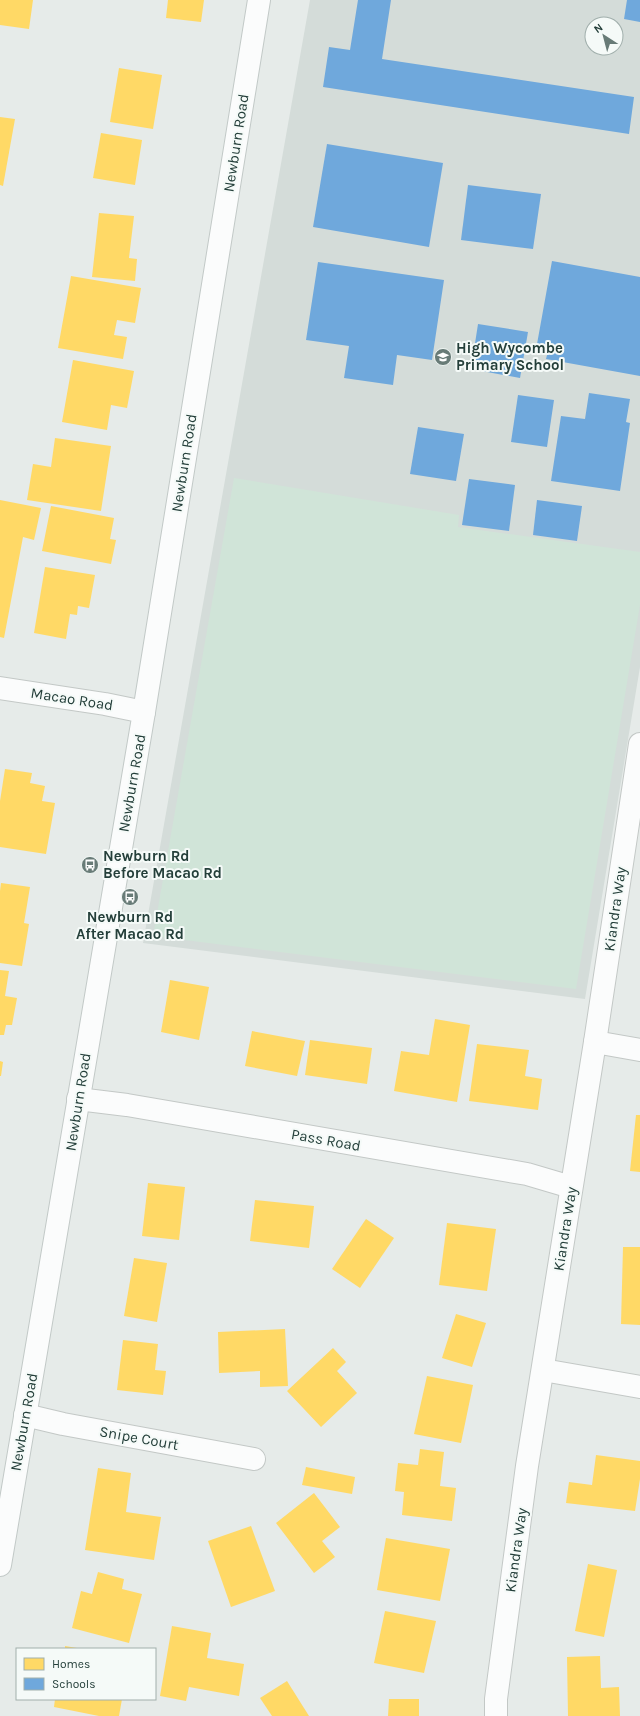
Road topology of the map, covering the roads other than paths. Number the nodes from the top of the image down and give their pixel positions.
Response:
1 (259, 0) edge
2 (0, 688) edge
3 (144, 712) junction
4 (640, 744) edge
5 (596, 1042) junction
6 (640, 1050) edge
7 (78, 1099) junction
8 (571, 1187) junction
9 (543, 1370) junction
10 (640, 1387) edge
11 (25, 1415) junction
12 (254, 1459) dead end
13 (0, 1565) edge
14 (496, 1716) edge

1 - 3 street, Newburn Road
2 - 3 street, Macao Road
3 - 7 street, Newburn Road
4 - 5 street, Kiandra Way
5 - 6 street
5 - 8 street, Kiandra Way
7 - 8 street, Pass Road
7 - 11 street, Newburn Road
8 - 9 street, Kiandra Way
9 - 10 street
9 - 14 street, Kiandra Way
11 - 12 street, Snipe Court
11 - 13 street, Newburn Road

